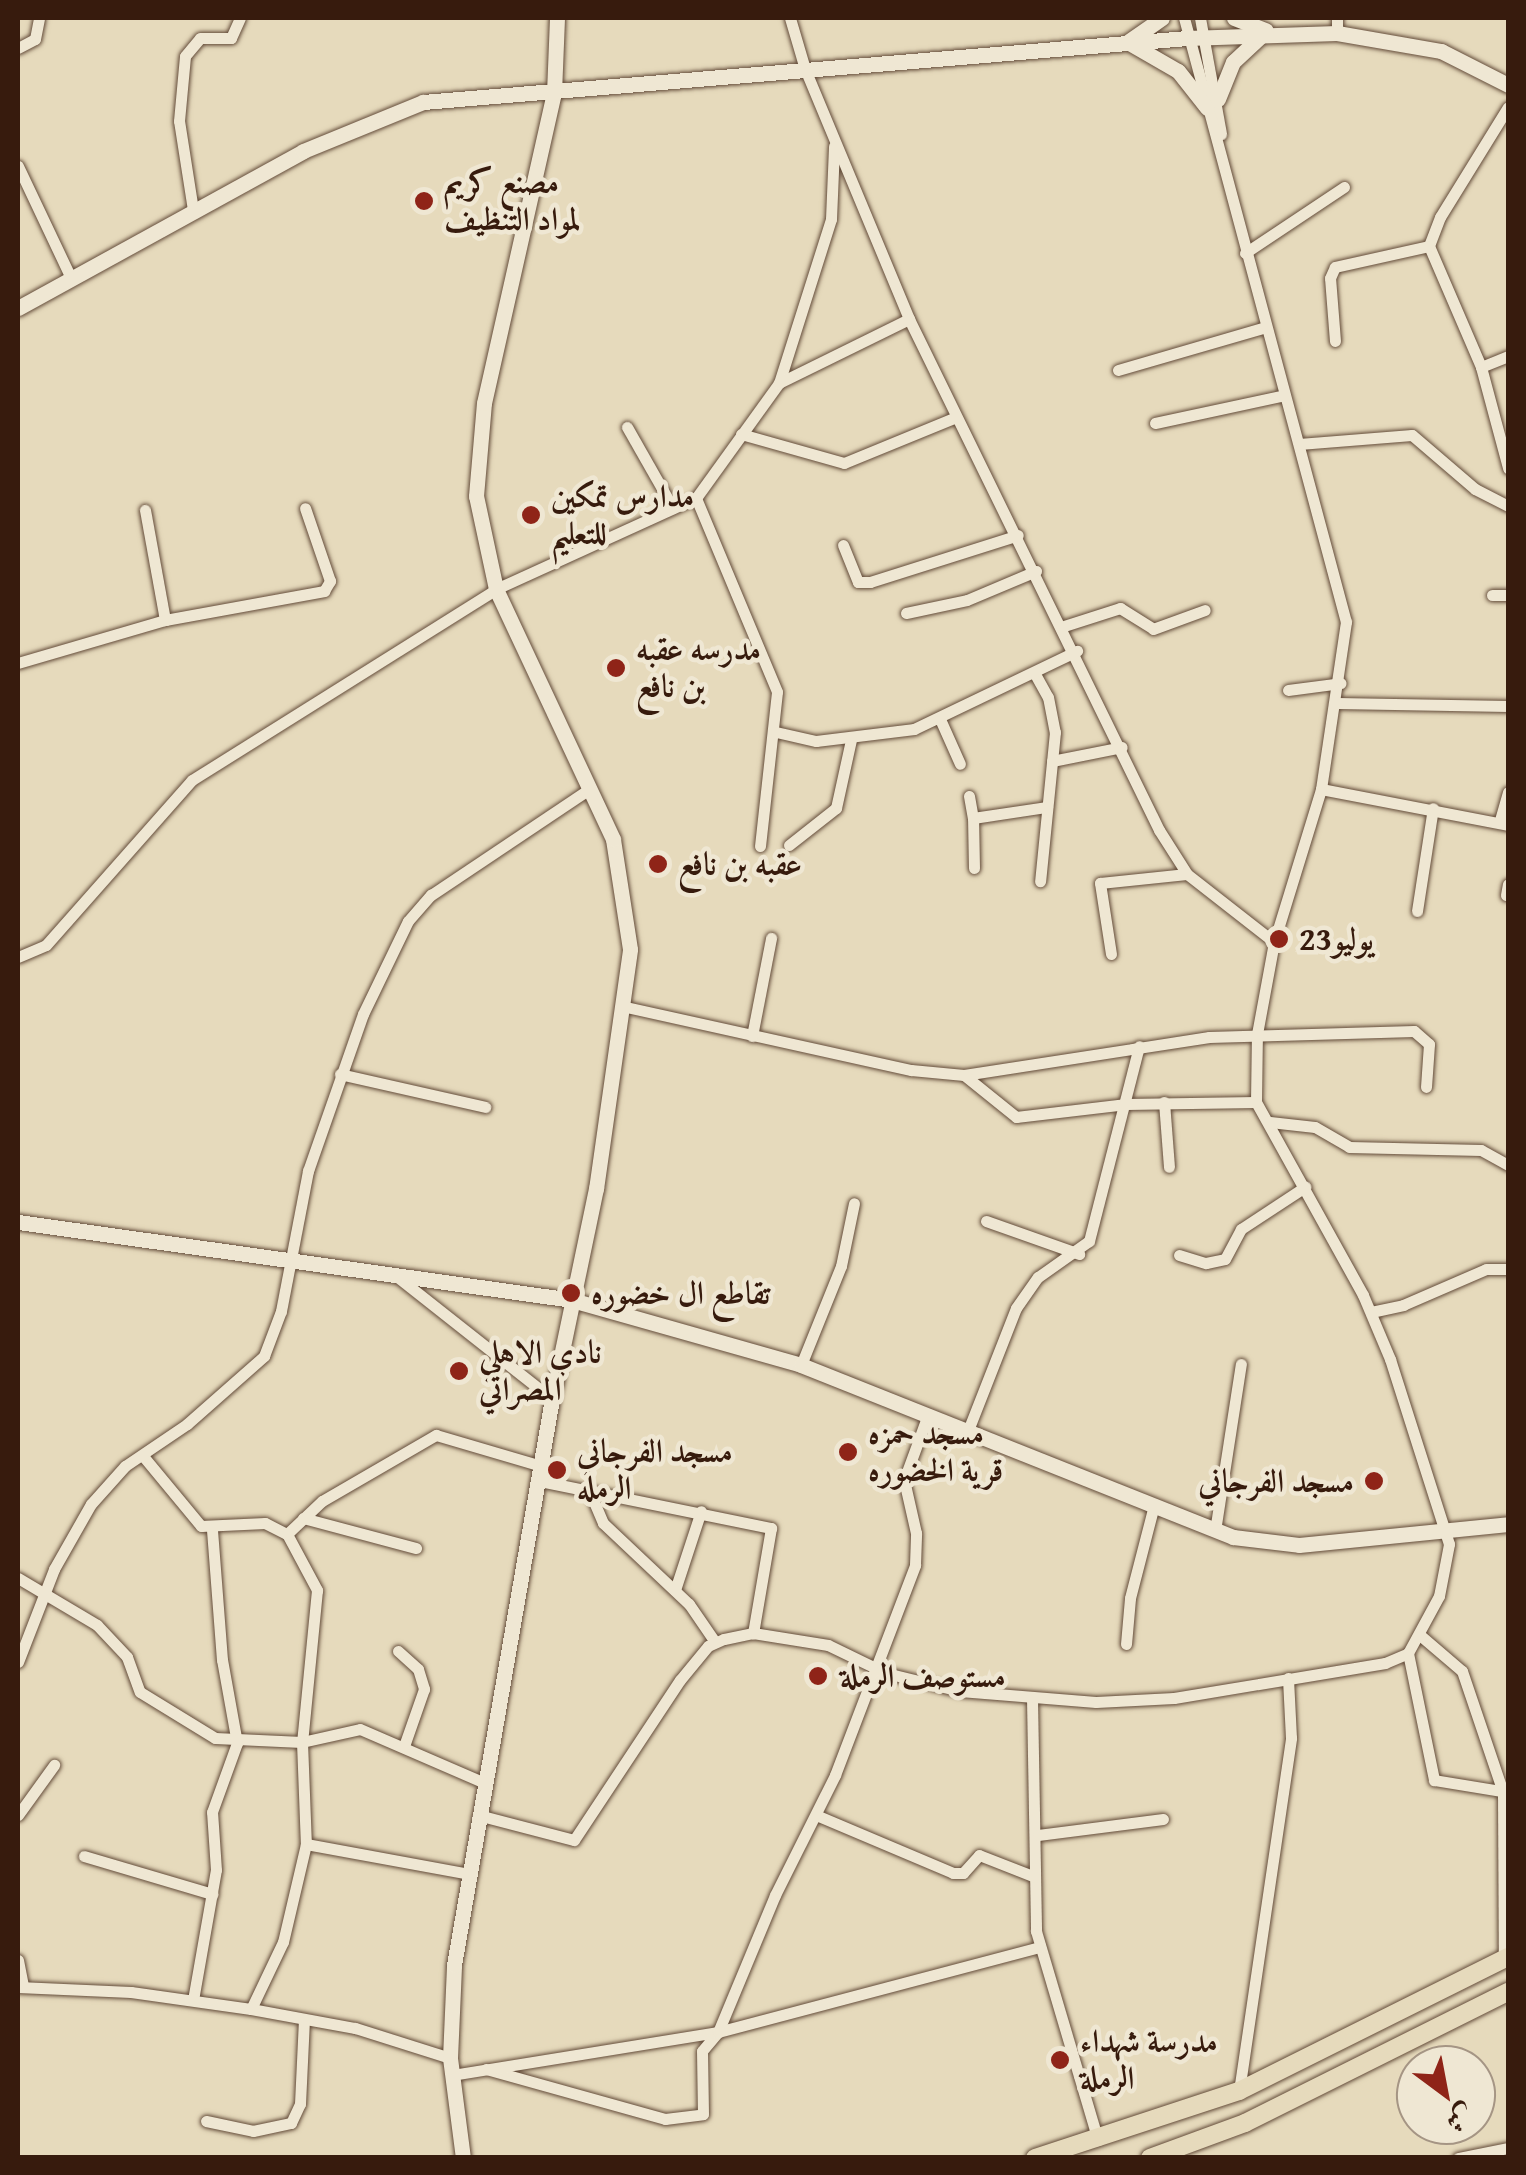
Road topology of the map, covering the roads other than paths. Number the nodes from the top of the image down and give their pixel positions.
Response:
1 (39, 18) edge
2 (240, 18) edge
3 (557, 18) edge
4 (790, 18) edge
5 (1162, 18) edge
6 (1184, 18) edge
7 (1200, 18) edge
8 (1234, 18) edge
9 (1337, 25) edge
10 (1284, 34) junction
11 (1262, 35) junction
12 (1205, 37) junction
13 (1187, 38) junction
14 (1127, 44) junction
15 (18, 48) edge
16 (804, 69) junction
17 (1508, 85) edge
18 (554, 92) junction
19 (1212, 103) junction
20 (1508, 107) edge
21 (834, 143) junction
22 (18, 166) edge
23 (1344, 187) dead end
24 (193, 210) junction
25 (1429, 246) junction
26 (1245, 253) junction
27 (72, 280) junction
28 (18, 308) edge
29 (909, 319) junction
30 (1263, 328) junction
31 (1334, 341) dead end
32 (1508, 356) edge
33 (1481, 368) junction
34 (1118, 370) dead end
35 (778, 383) junction
36 (1281, 396) junction
37 (956, 416) junction
38 (1155, 423) dead end
39 (627, 427) dead end
40 (741, 434) junction
41 (1299, 444) junction
42 (1508, 468) edge
43 (696, 498) junction
44 (1508, 506) edge
45 (305, 508) dead end
46 (673, 508) junction
47 (145, 510) dead end
48 (1018, 535) junction
49 (843, 545) dead end
50 (1036, 571) junction
51 (496, 590) junction
52 (1492, 595) dead end
53 (1508, 596) edge
54 (1205, 610) dead end
55 (906, 613) dead end
56 (165, 620) junction
57 (1064, 626) junction
58 (1077, 651) junction
59 (18, 662) edge
60 (1034, 674) junction
61 (1341, 682) junction
62 (1288, 690) dead end
63 (1337, 703) junction
64 (1508, 706) edge
65 (940, 719) junction
66 (776, 732) junction
67 (851, 740) junction
68 (1122, 747) junction
69 (1052, 762) junction
70 (960, 764) dead end
71 (591, 788) junction
72 (1321, 788) junction
73 (1508, 792) edge
74 (969, 796) dead end
75 (1048, 807) junction
76 (1433, 808) junction
77 (973, 818) junction
78 (1504, 823) edge
79 (789, 844) dead end
80 (760, 846) dead end
81 (974, 868) dead end
82 (1187, 874) junction
83 (1040, 882) dead end
84 (1417, 911) dead end
85 (771, 938) dead end
86 (1274, 942) junction
87 (1110, 954) dead end
88 (18, 957) edge
89 (626, 1006) junction
90 (1257, 1034) junction
91 (752, 1036) junction
92 (1139, 1046) junction
93 (340, 1074) junction
94 (964, 1075) junction
95 (1426, 1086) dead end
96 (1164, 1102) junction
97 (1256, 1102) junction
98 (1126, 1104) junction
99 (484, 1107) dead end
100 (1270, 1122) junction
101 (1508, 1165) edge
102 (1169, 1167) dead end
103 (1305, 1187) junction
104 (854, 1204) dead end
105 (986, 1221) dead end
106 (18, 1222) edge
107 (1079, 1254) junction
108 (1180, 1256) dead end
109 (289, 1258) junction
110 (1508, 1268) edge
111 (394, 1273) junction
112 (572, 1300) junction
113 (1371, 1312) junction
114 (1241, 1364) dead end
115 (801, 1365) junction
116 (552, 1399) junction
117 (927, 1417) junction
118 (966, 1433) junction
119 (142, 1456) junction
120 (540, 1473) junction
121 (589, 1490) junction
122 (1153, 1509) junction
123 (701, 1511) junction
124 (303, 1518) junction
125 (1508, 1524) edge
126 (212, 1529) junction
127 (1444, 1530) junction
128 (1215, 1531) junction
129 (286, 1534) junction
130 (416, 1548) dead end
131 (18, 1578) edge
132 (675, 1590) junction
133 (44, 1594) junction
134 (753, 1633) junction
135 (1420, 1636) junction
136 (715, 1642) junction
137 (1126, 1644) dead end
138 (398, 1651) dead end
139 (1408, 1653) junction
140 (18, 1662) edge
141 (876, 1667) junction
142 (1288, 1678) junction
143 (1032, 1698) junction
144 (302, 1742) junction
145 (237, 1744) junction
146 (404, 1746) junction
147 (54, 1765) dead end
148 (484, 1783) junction
149 (1506, 1792) edge
150 (816, 1815) junction
151 (18, 1816) edge
152 (478, 1816) junction
153 (1162, 1819) dead end
154 (1038, 1835) junction
155 (306, 1844) junction
156 (84, 1856) dead end
157 (470, 1874) junction
158 (1035, 1878) junction
159 (212, 1894) junction
160 (1040, 1947) junction
161 (1506, 1958) edge
162 (18, 1960) edge
163 (20, 1987) edge
164 (1508, 1992) edge
165 (193, 2000) junction
166 (251, 2009) junction
167 (304, 2020) junction
168 (718, 2032) junction
169 (451, 2066) junction
170 (486, 2069) junction
171 (1239, 2091) junction
172 (206, 2121) dead end
173 (1098, 2140) junction
174 (1508, 2148) edge
175 (463, 2157) edge
176 (1035, 2158) edge
177 (1150, 2158) edge
178 (1458, 2158) edge

1 - 15 street
2 - 24 street
3 - 18 street
4 - 16 street
5 - 14 street
6 - 13 street
7 - 12 street
8 - 10 street
9 - 10 street
9 - 17 street
10 - 11 street
11 - 12 street
11 - 19 street
12 - 13 street
12 - 19 street
13 - 14 street
13 - 19 street
14 - 16 street
14 - 19 street
16 - 18 street
16 - 21 street
18 - 24 street
18 - 51 street
19 - 26 street
20 - 25 street
21 - 29 street
21 - 35 street
22 - 27 street
23 - 26 street
24 - 27 street
25 - 31 street
25 - 33 street
26 - 30 street
27 - 28 street
29 - 35 street
29 - 37 street
30 - 34 street
30 - 36 street
32 - 33 street
33 - 42 street
35 - 40 street
36 - 38 street
36 - 41 street
37 - 40 street
37 - 48 street
39 - 46 street
40 - 43 street
41 - 44 street
41 - 61 street
43 - 46 street
43 - 66 street
45 - 56 street
46 - 51 street
47 - 56 street
48 - 49 street
48 - 50 street
50 - 55 street
50 - 57 street
51 - 71 street
51 - 88 street
52 - 53 street
54 - 57 street
56 - 59 street
57 - 58 street
58 - 60 street
58 - 68 street
60 - 65 street
60 - 69 street
61 - 62 street
61 - 63 street
63 - 64 street
63 - 72 street
65 - 67 street
65 - 70 street
66 - 67 street
66 - 80 street
67 - 79 street
68 - 69 street
68 - 82 street
69 - 75 street
71 - 89 street
71 - 93 street
72 - 76 street
72 - 86 street
73 - 78 street
74 - 77 street
75 - 77 street
75 - 83 street
76 - 78 street
76 - 84 street
77 - 81 street
82 - 86 street
82 - 87 street
85 - 91 street
86 - 90 street
89 - 91 street
89 - 112 street
90 - 92 street
90 - 95 street
90 - 97 street
91 - 94 street
92 - 94 street
92 - 98 street
93 - 99 street
93 - 109 street
94 - 98 street
96 - 97 street
96 - 98 street
96 - 102 street
97 - 100 street
98 - 107 street
100 - 101 street
100 - 103 street
103 - 108 street
103 - 113 street
104 - 115 street
105 - 107 street
106 - 109 street
107 - 118 street
109 - 111 street
109 - 119 street
110 - 113 street
111 - 112 street
111 - 116 street
112 - 115 street
112 - 116 street
113 - 127 street
114 - 128 street
115 - 117 street
116 - 120 street
117 - 118 street
117 - 141 street
118 - 122 street
119 - 126 street
119 - 133 street
120 - 121 street
120 - 124 street
120 - 148 street
121 - 123 street
121 - 132 street
122 - 128 street
122 - 137 street
123 - 132 street
123 - 134 street
124 - 129 street
124 - 130 street
125 - 127 street
126 - 129 street
126 - 145 street
127 - 128 street
127 - 135 street
129 - 144 street
131 - 133 street
132 - 136 street
133 - 140 street
133 - 145 street
134 - 136 street
134 - 141 street
135 - 139 street
135 - 149 street
136 - 152 street
138 - 146 street
139 - 142 street
139 - 149 street
141 - 143 street
141 - 150 street
142 - 143 street
142 - 171 street
143 - 154 street
144 - 145 street
144 - 146 street
144 - 155 street
145 - 159 street
146 - 148 street
147 - 151 street
148 - 152 street
149 - 161 street
150 - 158 street
150 - 168 street
152 - 157 street
153 - 154 street
154 - 158 street
155 - 157 street
155 - 166 street
156 - 159 street
157 - 169 street
158 - 160 street
159 - 165 street
160 - 168 street
160 - 173 street
161 - 171 main road
162 - 163 street
163 - 165 street
164 - 177 main road
165 - 166 street
166 - 167 street
167 - 169 street
167 - 172 street
168 - 170 street
168 - 170 street
169 - 170 street
169 - 175 street
171 - 173 main road
173 - 176 main road
174 - 178 street

